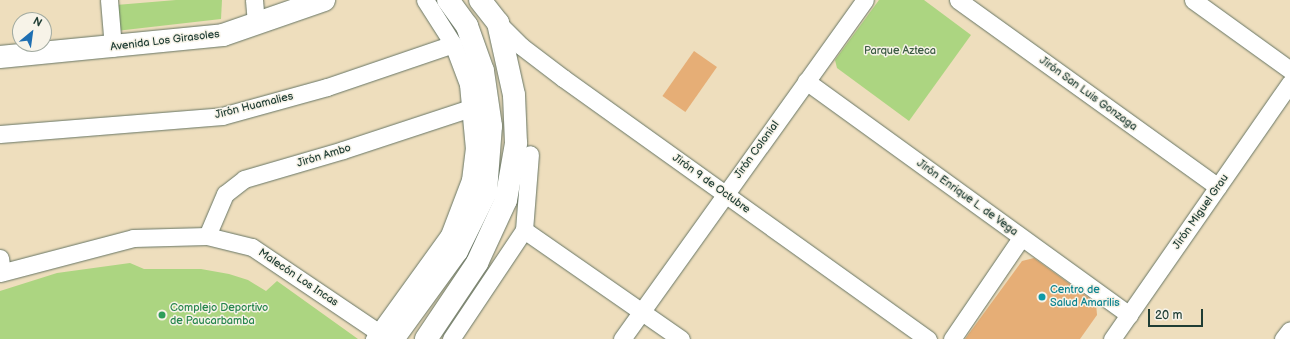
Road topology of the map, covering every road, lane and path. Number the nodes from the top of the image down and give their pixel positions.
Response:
1 (109, 0) edge
2 (254, 0) edge
3 (324, 0) edge
4 (425, 0) edge
5 (448, 0) edge
6 (480, 0) edge
7 (865, 0) edge
8 (958, 0) edge
9 (1193, 0) edge
10 (498, 23) junction
11 (256, 24) junction
12 (453, 44) junction
13 (113, 48) junction
14 (0, 58) edge
15 (1290, 70) edge
16 (806, 81) junction
17 (1290, 83) edge
18 (471, 108) junction
19 (0, 134) edge
20 (530, 154) dead end
21 (1218, 187) junction
22 (725, 195) junction
23 (524, 230) junction
24 (207, 236) junction
25 (1022, 238) junction
26 (1, 268) edge
27 (642, 311) junction
28 (1129, 315) junction
29 (1290, 330) edge
30 (382, 337) edge
31 (426, 339) edge
32 (451, 339) edge
33 (622, 339) edge
34 (681, 339) edge
35 (928, 339) edge
36 (952, 339) edge
37 (1112, 339) edge
38 (1283, 339) edge

1 - 13 street
2 - 11 street
3 - 11 main road, Avenida Los Girasoles
4 - 12 street
5 - 30 main road
6 - 10 main road
7 - 16 street, Jirón Colonial
8 - 21 street, Jirón San Luis Gonzaga
9 - 15 street
10 - 22 street, Jirón 9 de Octubre
10 - 31 main road
11 - 13 main road, Avenida Los Girasoles
12 - 18 street
12 - 19 street, Jirón Huamalies
13 - 14 main road, Avenida Los Girasoles
16 - 22 street, Jirón Colonial
16 - 25 street, Jirón Enrique L. de Vega
17 - 21 street, Jirón Miguel Grau
18 - 24 street, Jirón Ambo
18 - 30 street
20 - 23 street
21 - 28 street, Jirón Miguel Grau
22 - 27 street, Jirón Colonial
22 - 35 street, Jirón 9 de Octubre
23 - 27 street
23 - 32 street
24 - 26 street, Malecón Los Incas
24 - 30 street, Malecón Los Incas
25 - 28 street, Jirón Enrique L. de Vega
25 - 36 street
27 - 33 street, Jirón Colonial
27 - 34 street
28 - 37 street, Jirón Miguel Grau
29 - 38 street

